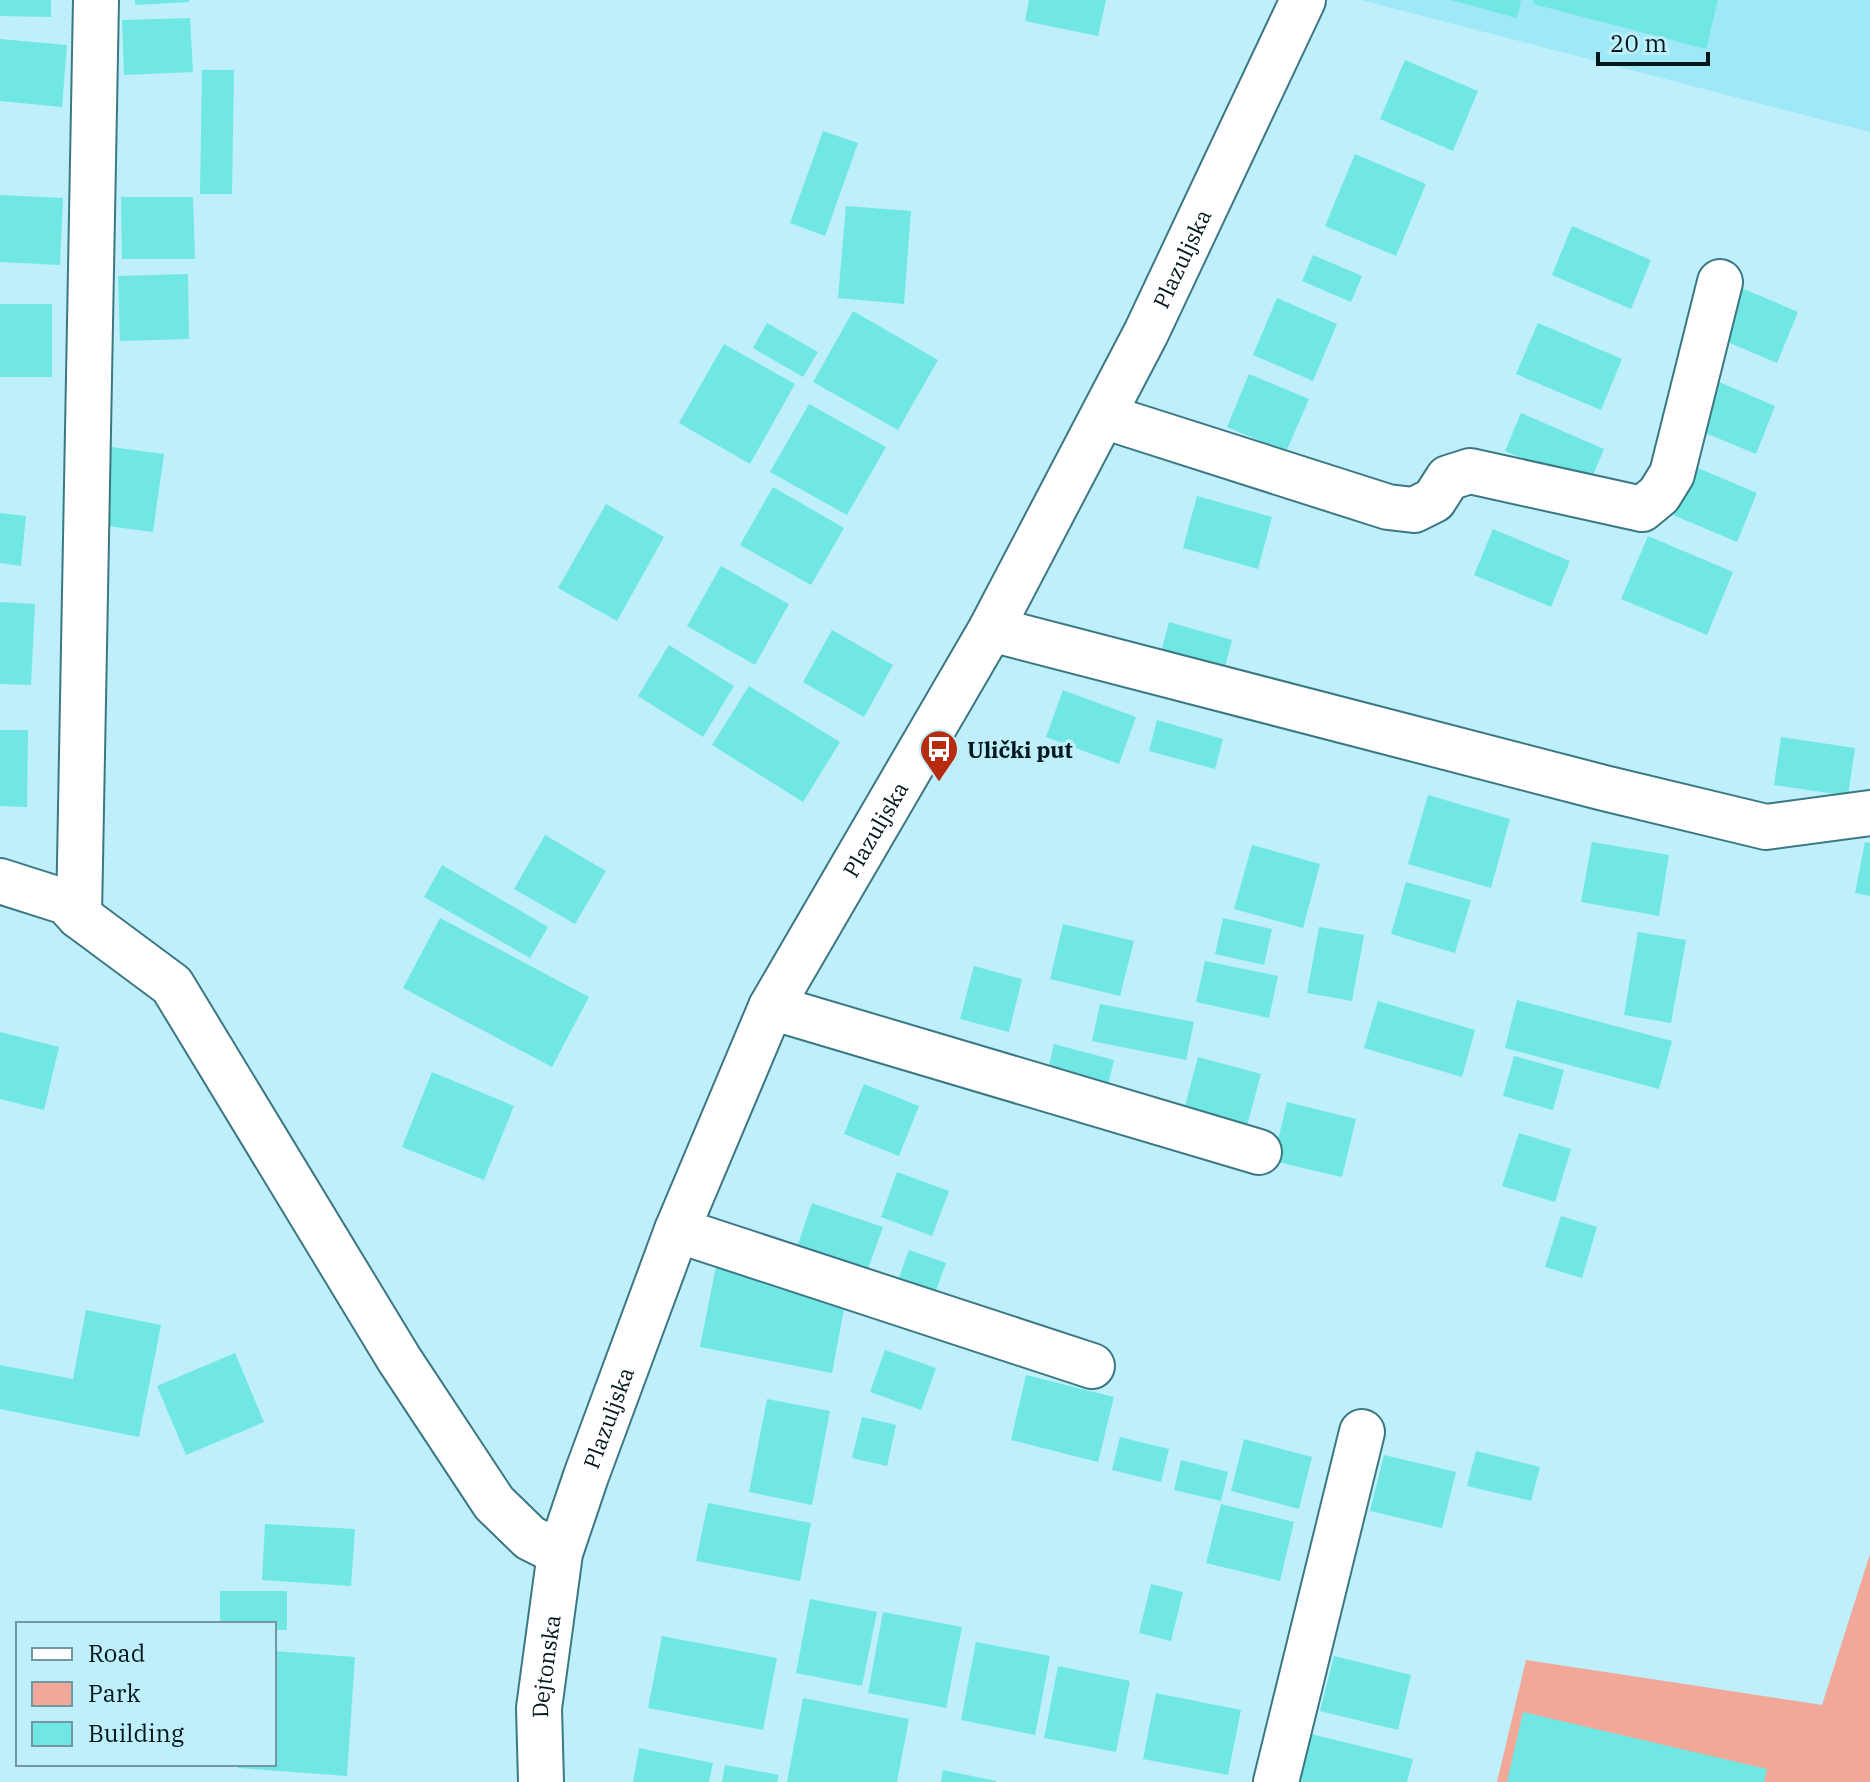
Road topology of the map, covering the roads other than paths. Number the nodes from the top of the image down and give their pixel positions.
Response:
1 (96, 0) edge
2 (1303, 0) edge
3 (1720, 282) dead end
4 (1103, 416) junction
5 (991, 629) junction
6 (1870, 813) edge
7 (0, 881) edge
8 (79, 916) junction
9 (771, 1007) junction
10 (1259, 1152) dead end
11 (677, 1230) junction
12 (1092, 1366) dead end
13 (1362, 1432) dead end
14 (560, 1553) junction
15 (541, 1782) edge
16 (1276, 1782) edge

1 - 8 street
2 - 4 street, Plazuljska
3 - 4 street
4 - 5 street, Plazuljska
5 - 6 street
5 - 9 street, Plazuljska
7 - 8 street
8 - 14 street
9 - 10 street
9 - 11 street, Plazuljska
11 - 12 street
11 - 14 street, Plazuljska
13 - 16 street
14 - 15 street, Dejtonska

